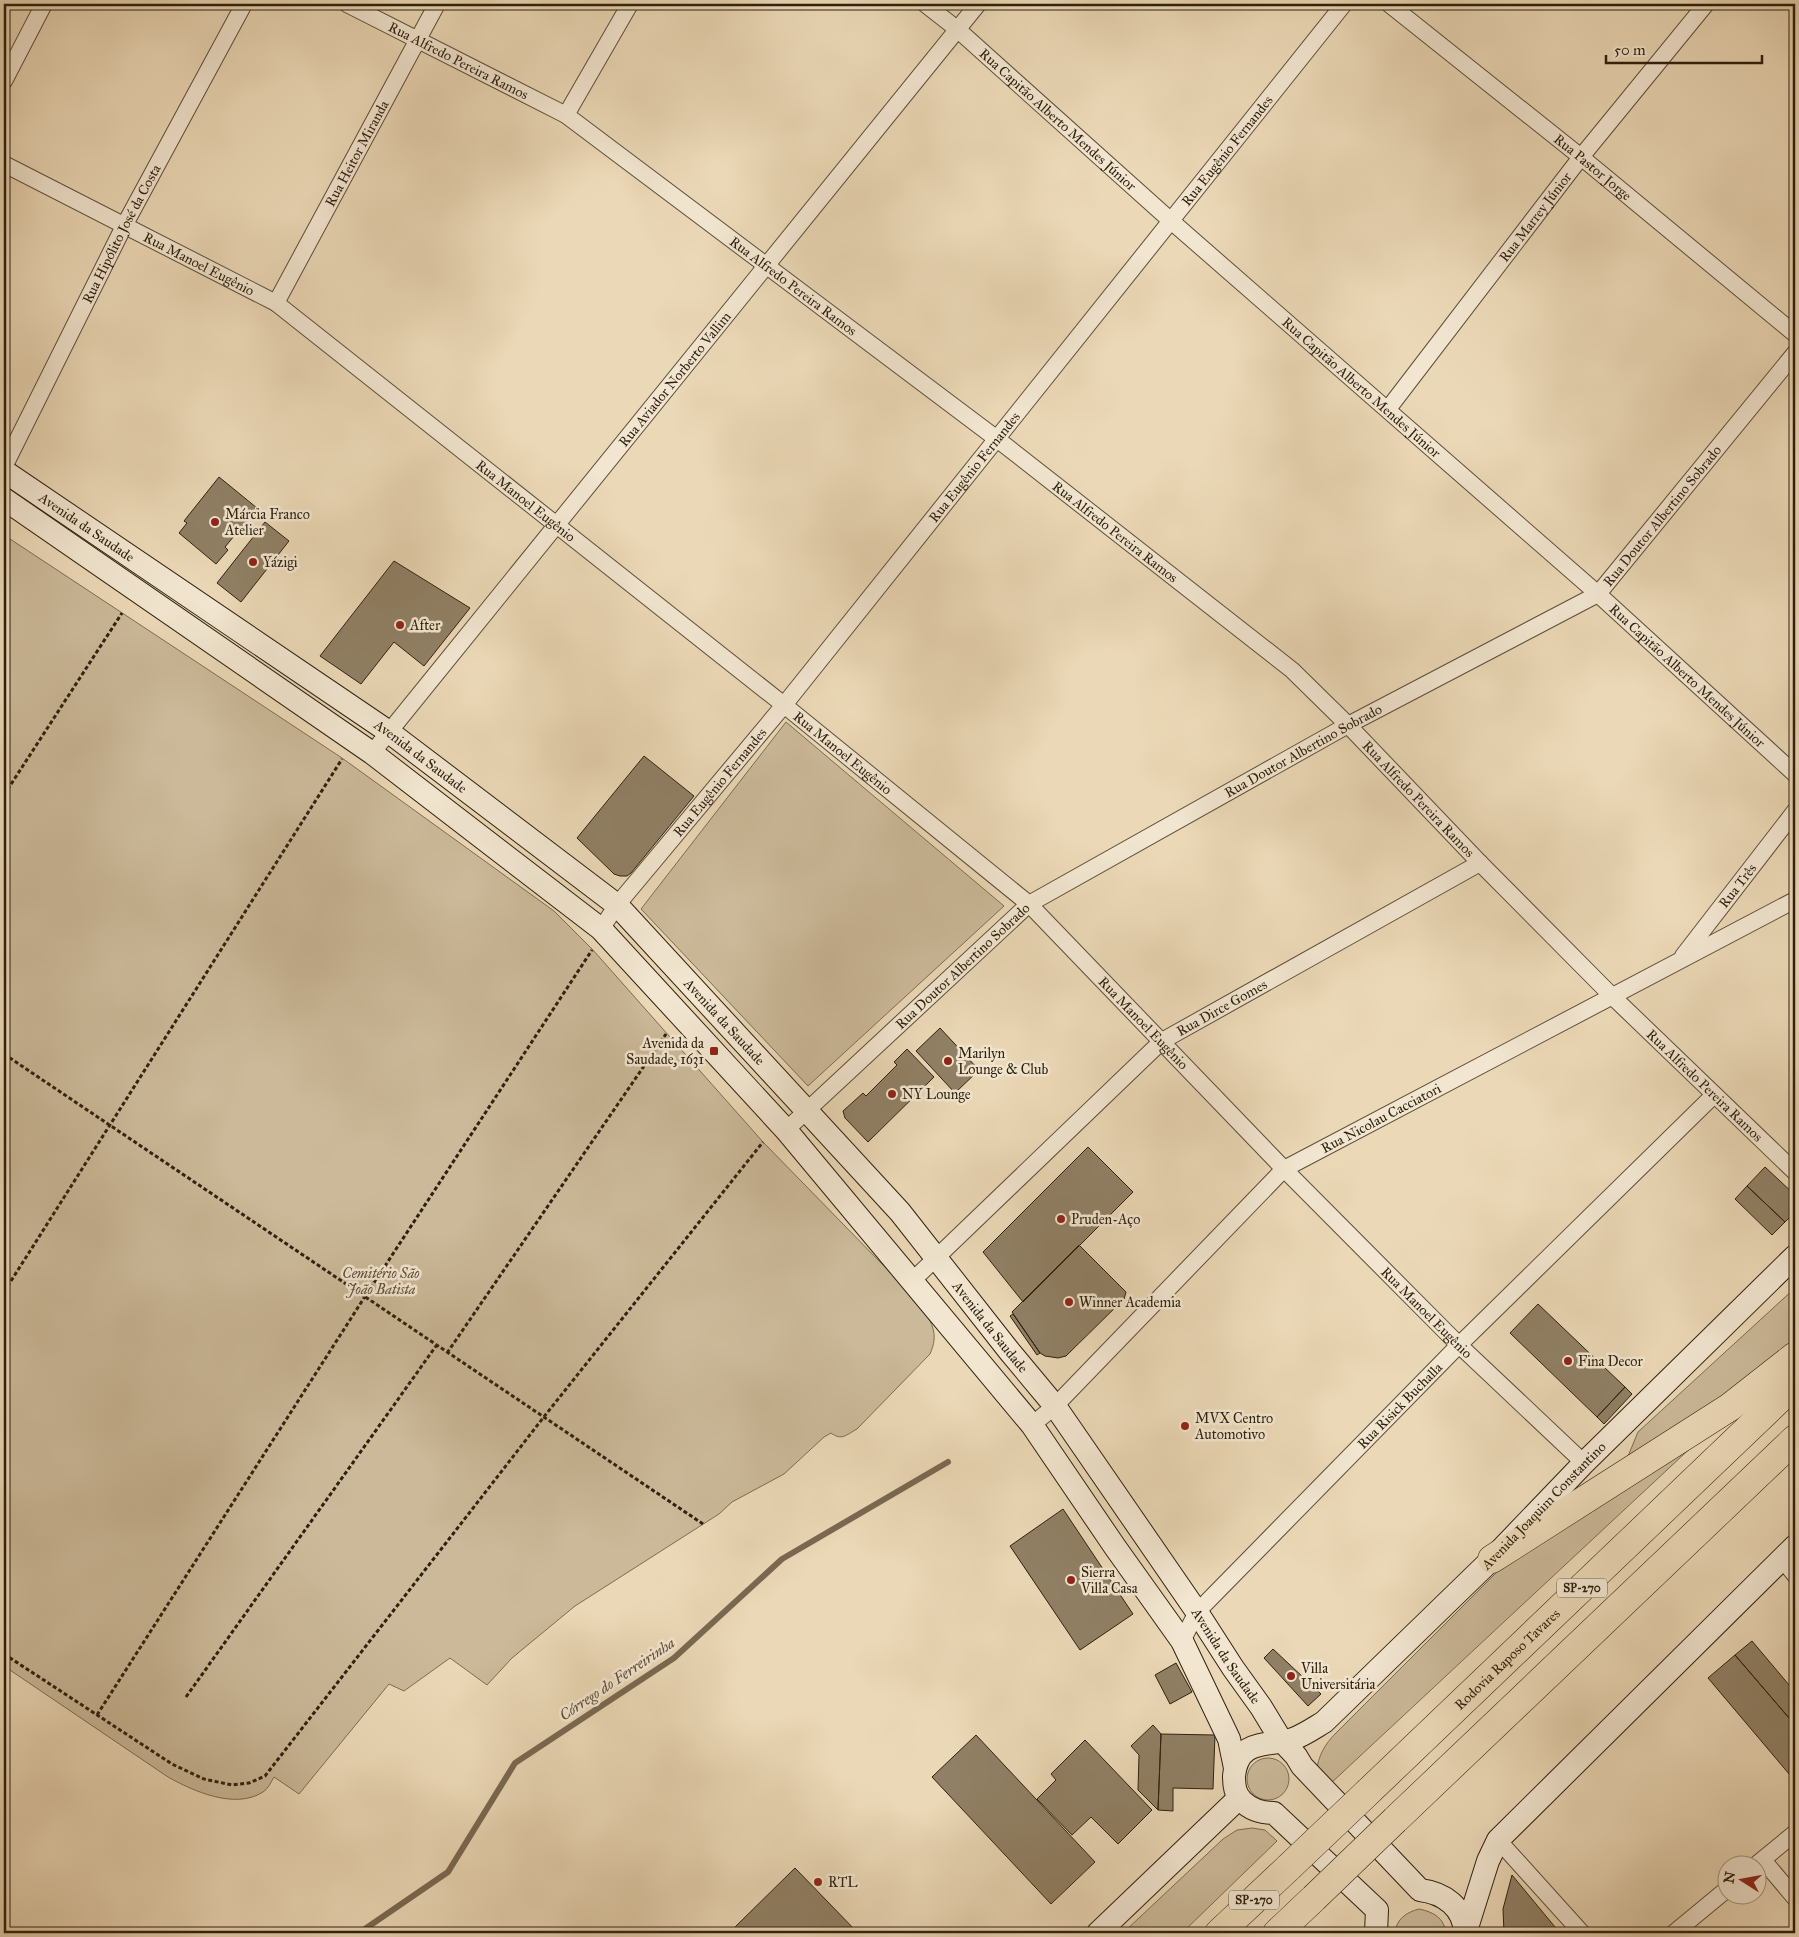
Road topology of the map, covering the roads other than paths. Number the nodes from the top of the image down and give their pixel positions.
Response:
1 (44, 4) edge
2 (244, 4) edge
3 (347, 4) edge
4 (437, 4) edge
5 (630, 4) edge
6 (925, 4) edge
7 (978, 4) edge
8 (1344, 4) edge
9 (1389, 4) edge
10 (1706, 4) edge
11 (957, 29) junction
12 (417, 41) junction
13 (4, 81) edge
14 (566, 115) junction
15 (1581, 158) junction
16 (4, 164) edge
17 (1170, 220) junction
18 (124, 226) junction
19 (765, 265) junction
20 (276, 303) junction
21 (1795, 334) edge
22 (1795, 353) edge
23 (1388, 409) junction
24 (997, 439) junction
25 (4, 467) edge
26 (4, 471) edge
27 (4, 499) edge
28 (556, 526) junction
29 (1598, 594) junction
30 (784, 705) junction
31 (1348, 725) junction
32 (389, 732) junction
33 (372, 753) junction
34 (1795, 774) edge
35 (1795, 811) edge
36 (1480, 863) junction
37 (1795, 900) edge
38 (1029, 904) junction
39 (617, 905) junction
40 (601, 929) junction
41 (1680, 960) junction
42 (1612, 996) junction
43 (1162, 1041) junction
44 (1714, 1095) junction
45 (806, 1111) junction
46 (786, 1130) junction
47 (1284, 1169) junction
48 (1795, 1172) edge
49 (1795, 1256) edge
50 (935, 1258) junction
51 (912, 1281) junction
52 (1459, 1345) junction
53 (1795, 1356) edge
54 (1795, 1384) edge
55 (1055, 1406) junction
56 (1032, 1425) junction
57 (1795, 1439) edge
58 (1584, 1463) junction
59 (1136, 1523) junction
60 (1115, 1547) junction
61 (1492, 1559) junction
62 (1791, 1560) edge
63 (1197, 1612) junction
64 (1182, 1641) junction
65 (1281, 1740) junction
66 (1235, 1768) junction
67 (1239, 1798) junction
68 (1795, 1833) edge
69 (1498, 1840) junction
70 (1766, 1858) edge
71 (1766, 1869) edge
72 (1716, 1898) edge
73 (1795, 1898) edge
74 (1466, 1932) edge
75 (1098, 1933) edge
76 (1219, 1933) edge
77 (1277, 1933) edge
78 (1376, 1933) edge
79 (1582, 1933) edge
80 (1674, 1933) edge

1 - 13 street
2 - 18 street, Rua Hipólito José da Costa
3 - 12 street, Rua Alfredo Pereira Ramos
4 - 12 street, Rua Heitor Miranda
5 - 14 street
6 - 11 street, Rua Capitão Alberto Mendes Júnior
7 - 11 street, Rua Aviador Norberto Vallim
8 - 17 street, Rua Eugênio Fernandes
9 - 15 street, Rua Pastor Jorge
10 - 15 street, Rua Marrey Júnior
11 - 17 street, Rua Capitão Alberto Mendes Júnior
11 - 19 street, Rua Aviador Norberto Vallim
12 - 14 street, Rua Alfredo Pereira Ramos
12 - 20 street, Rua Heitor Miranda
14 - 19 street, Rua Alfredo Pereira Ramos
15 - 21 street, Rua Pastor Jorge
15 - 23 street, Rua Marrey Júnior
16 - 18 street, Rua Manoel Eugênio
17 - 23 street, Rua Capitão Alberto Mendes Júnior
17 - 24 street, Rua Eugênio Fernandes
18 - 20 street, Rua Manoel Eugênio
18 - 25 street, Rua Hipólito José da Costa
19 - 24 street, Rua Alfredo Pereira Ramos
19 - 28 street, Rua Aviador Norberto Vallim
20 - 28 street, Rua Manoel Eugênio
22 - 29 street, Rua Doutor Albertino Sobrado
23 - 29 street, Rua Capitão Alberto Mendes Júnior
24 - 30 street, Rua Eugênio Fernandes
24 - 31 street, Rua Alfredo Pereira Ramos
26 - 32 street, Avenida da Saudade
27 - 33 street, Avenida da Saudade
28 - 30 street, Rua Manoel Eugênio
28 - 32 street, Rua Aviador Norberto Vallim
29 - 31 street, Rua Doutor Albertino Sobrado
29 - 34 street, Rua Capitão Alberto Mendes Júnior
30 - 38 street, Rua Manoel Eugênio
30 - 39 street, Rua Eugênio Fernandes
31 - 36 street, Rua Alfredo Pereira Ramos
31 - 38 street, Rua Doutor Albertino Sobrado
32 - 33 street, Rua Aviador Norberto Vallim
32 - 39 street, Avenida da Saudade
33 - 40 street, Avenida da Saudade
35 - 41 street, Rua Três
36 - 42 street, Rua Alfredo Pereira Ramos
36 - 43 street, Rua Dirce Gomes
37 - 41 street, Rua Nicolau Cacciatori
38 - 43 street, Rua Manoel Eugênio
38 - 45 street, Rua Doutor Albertino Sobrado
39 - 40 street, Rua Eugênio Fernandes
39 - 45 street, Avenida da Saudade
40 - 46 street, Avenida da Saudade
41 - 42 street, Rua Nicolau Cacciatori
42 - 44 street, Rua Alfredo Pereira Ramos
42 - 47 street, Rua Nicolau Cacciatori
43 - 47 street, Rua Manoel Eugênio
43 - 50 street, Rua Dirce Gomes
44 - 48 street, Rua Alfredo Pereira Ramos
44 - 52 street, Rua Risick Buchalla
45 - 46 street, Rua Doutor Albertino Sobrado
45 - 50 street, Avenida da Saudade
46 - 51 street, Avenida da Saudade
47 - 52 street, Rua Manoel Eugênio
47 - 55 street, Rua Nicolau Cacciatori
49 - 58 street, Avenida Joaquim Constantino
50 - 51 street, Rua Dirce Gomes
50 - 55 street, Avenida da Saudade
51 - 56 street, Avenida da Saudade
52 - 58 street, Rua Manoel Eugênio
52 - 63 street, Rua Risick Buchalla
53 - 61 highway
54 - 76 highway, Rodovia Raposo Tavares / SP-270, bridge
55 - 56 street, Rua Nicolau Cacciatori
55 - 59 street, Avenida da Saudade
56 - 60 street, Avenida da Saudade
57 - 77 highway, SP-270, bridge
58 - 61 street, Avenida Joaquim Constantino
59 - 60 street
59 - 63 street, Avenida da Saudade
60 - 64 street, Avenida da Saudade
61 - 65 street, Avenida Joaquim Constantino
62 - 69 street
63 - 64 street, Rua Risick Buchalla
63 - 65 street, Avenida da Saudade
64 - 66 street, Avenida da Saudade
65 - 66 street, Avenida Joaquim Constantino
65 - 74 street, Avenida da Saudade
66 - 67 street, Avenida da Saudade
67 - 75 street
67 - 78 street
68 - 70 street
69 - 74 street
69 - 79 street
71 - 73 street
72 - 80 street

